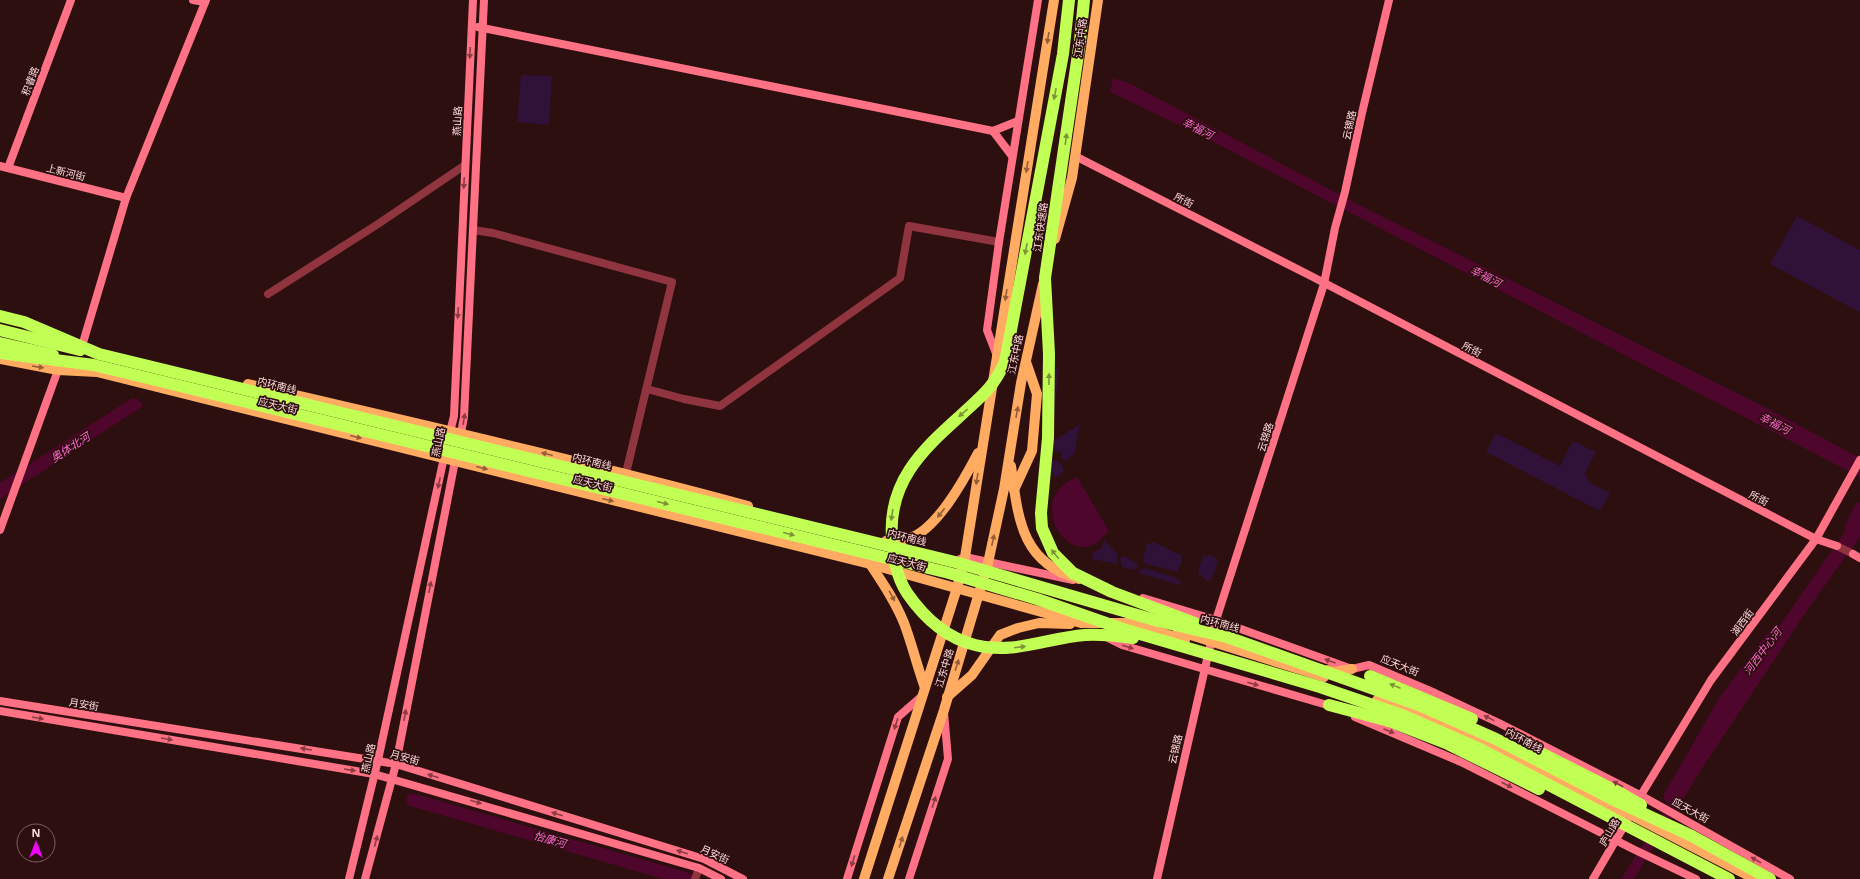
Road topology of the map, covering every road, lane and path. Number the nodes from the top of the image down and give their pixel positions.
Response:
1 (70, 0) edge
2 (193, 0) edge
3 (473, 0) edge
4 (484, 0) edge
5 (1038, 0) edge
6 (1054, 0) edge
7 (1068, 0) edge
8 (1084, 0) edge
9 (1098, 0) edge
10 (1389, 0) edge
11 (206, 1) edge
12 (471, 26) junction
13 (482, 28) junction
14 (1018, 121) junction
15 (993, 131) junction
16 (1012, 156) junction
17 (1075, 156) junction
18 (465, 165) junction
19 (4, 167) edge
20 (126, 198) junction
21 (473, 230) junction
22 (999, 242) junction
23 (1324, 284) junction
24 (268, 294) dead end
25 (0, 316) edge
26 (0, 326) edge
27 (0, 330) edge
28 (0, 343) edge
29 (82, 346) junction
30 (0, 348) edge
31 (0, 353) edge
32 (0, 359) edge
33 (1001, 359) junction
34 (1026, 362) junction
35 (97, 364) junction
36 (58, 370) junction
37 (647, 389) junction
38 (450, 430) junction
39 (461, 433) junction
40 (983, 444) junction
41 (1009, 456) junction
42 (444, 459) junction
43 (1860, 460) edge
44 (455, 462) junction
45 (626, 474) junction
46 (1014, 490) junction
47 (0, 530) edge
48 (1816, 539) junction
49 (881, 542) junction
50 (1856, 556) edge
51 (965, 557) junction
52 (947, 562) junction
53 (988, 563) junction
54 (870, 564) junction
55 (961, 570) junction
56 (984, 576) junction
57 (957, 588) junction
58 (1110, 588) junction
59 (979, 594) junction
60 (1216, 620) junction
61 (1081, 623) junction
62 (1227, 637) junction
63 (1210, 644) junction
64 (1196, 650) junction
65 (1352, 669) junction
66 (1203, 670) junction
67 (1339, 682) junction
68 (923, 692) junction
69 (947, 697) junction
70 (0, 700) edge
71 (1329, 705) junction
72 (944, 710) junction
73 (0, 711) edge
74 (378, 760) junction
75 (396, 764) junction
76 (374, 774) junction
77 (393, 778) junction
78 (1640, 795) junction
79 (1629, 816) junction
80 (1692, 836) junction
81 (1616, 840) junction
82 (1680, 853) junction
83 (699, 868) junction
84 (349, 879) edge
85 (365, 879) edge
86 (695, 879) edge
87 (721, 879) edge
88 (743, 879) edge
89 (847, 879) edge
90 (864, 879) edge
91 (888, 879) edge
92 (909, 879) edge
93 (1157, 879) edge
94 (1593, 879) edge
95 (1696, 879) edge
96 (1729, 879) edge
97 (1743, 879) edge
98 (1755, 879) edge
99 (1770, 879) edge
100 (1790, 879) edge

1 - 19 street, 积睿路
2 - 11 street
3 - 12 street, 燕山路
4 - 13 street, 燕山路
5 - 14 street, 江东中路
6 -> 33 main road, 江东中路
7 -> 33 highway, 江东快速路
62 -> 8 highway, 江东快速路, bridge
9 - 17 main road, 江东中路
10 - 23 street, 云锦路
11 - 20 street
12 - 13 street
12 -> 18 street, 燕山路
13 - 15 street
13 - 21 street, 燕山路
14 - 15 street
14 - 16 street, 江东中路
15 - 16 street
16 - 22 street, 江东中路
17 - 23 street, 所街
17 - 34 main road, 江东中路
18 - 24 street
18 -> 38 street, 燕山路
19 - 20 street, 上新河街
20 - 29 street
21 - 37 street
39 -> 21 street, 燕山路
22 - 33 street, 江东中路
22 - 37 street
23 - 48 street, 所街
23 - 60 street, 云锦路
25 - 35 highway, bridge
26 - 29 main road, 应天大街
27 - 35 highway, 内环南线, bridge
28 - 35 highway, 内环南线, bridge
29 - 38 main road, 应天大街
30 - 35 main road, 应天大街
31 - 35 highway, bridge
32 -> 36 main road, 应天大街
33 - 40 main road, 江东中路
33 -> 64 highway, 江东快速路, bridge
41 -> 34 main road, 江东中路
34 - 46 main road
35 - 36 main road, 应天大街
35 -> 42 main road, 应天大街
35 - 62 highway, 内环南线, bridge
35 -> 64 highway, 内环南线, bridge
36 - 47 street
37 - 45 street
38 - 39 main road, 应天大街
38 - 42 street, 燕山路
39 - 44 street, 燕山路
45 -> 39 main road, 应天大街
40 -> 49 main road
40 -> 51 main road, 江东中路
41 - 46 main road
53 -> 41 main road, 江东中路
42 - 44 main road, 应天大街
42 -> 74 street, 燕山路
43 - 48 street, 湖西街
44 -> 54 main road, 应天大街
75 -> 44 street, 燕山路
45 - 49 main road, 应天大街
46 - 58 main road
48 - 50 street, 所街
48 - 78 street, 湖西街
49 - 52 main road, 应天大街
51 - 52 street
51 - 53 street, 应天大街
51 - 55 main road, 江东中路
52 - 55 main road, 应天大街
53 - 56 main road, 江东中路
53 - 58 street, 应天大街
54 - 57 main road, 应天大街
54 -> 68 main road
55 - 56 main road, 应天大街
55 - 57 main road, 江东中路
56 - 59 main road, 江东中路
56 - 63 main road, 应天大街
57 - 59 main road, 应天大街
57 - 68 main road, 江东中路
58 - 60 street, 应天大街
59 - 61 main road, 应天大街
69 -> 59 main road, 江东中路
60 - 63 street, 云锦路
65 -> 60 street, 应天大街
61 - 63 main road, 应天大街
61 -> 66 street, 应天大街
61 - 69 main road
62 - 80 highway, 内环南线, bridge
63 - 65 main road
63 - 66 street, 云锦路
63 - 67 main road, 应天大街
63 - 79 main road, 应天大街
64 - 82 highway, 内环南线, bridge
78 -> 65 street, 应天大街
66 -> 71 street, 应天大街
66 - 93 street, 云锦路
67 - 79 main road, 应天大街
80 -> 67 highway, bridge
68 -> 89 street, 江东中路
68 - 90 main road, 江东中路
69 - 72 main road, 江东中路
74 -> 70 street, 月安街
71 -> 81 street, 应天大街
71 - 82 highway, bridge
91 -> 72 main road, 江东中路
92 -> 72 street, 江东中路
73 -> 76 street
74 - 75 street, 月安街
74 - 76 street, 燕山路
75 - 77 street, 燕山路
88 -> 75 street, 月安街
76 - 77 street
76 - 84 street, 燕山路
77 -> 83 street
85 -> 77 street, 燕山路
78 - 79 street, 庐山路
100 -> 78 street, 应天大街
79 - 81 street, 庐山路
79 - 97 main road, 应天大街
79 - 98 main road, 应天大街
80 - 99 highway, 内环南线, bridge
81 - 94 street, 庐山路
81 - 95 street, 应天大街
82 - 96 highway, 内环南线, bridge
83 - 86 street
83 - 87 street

